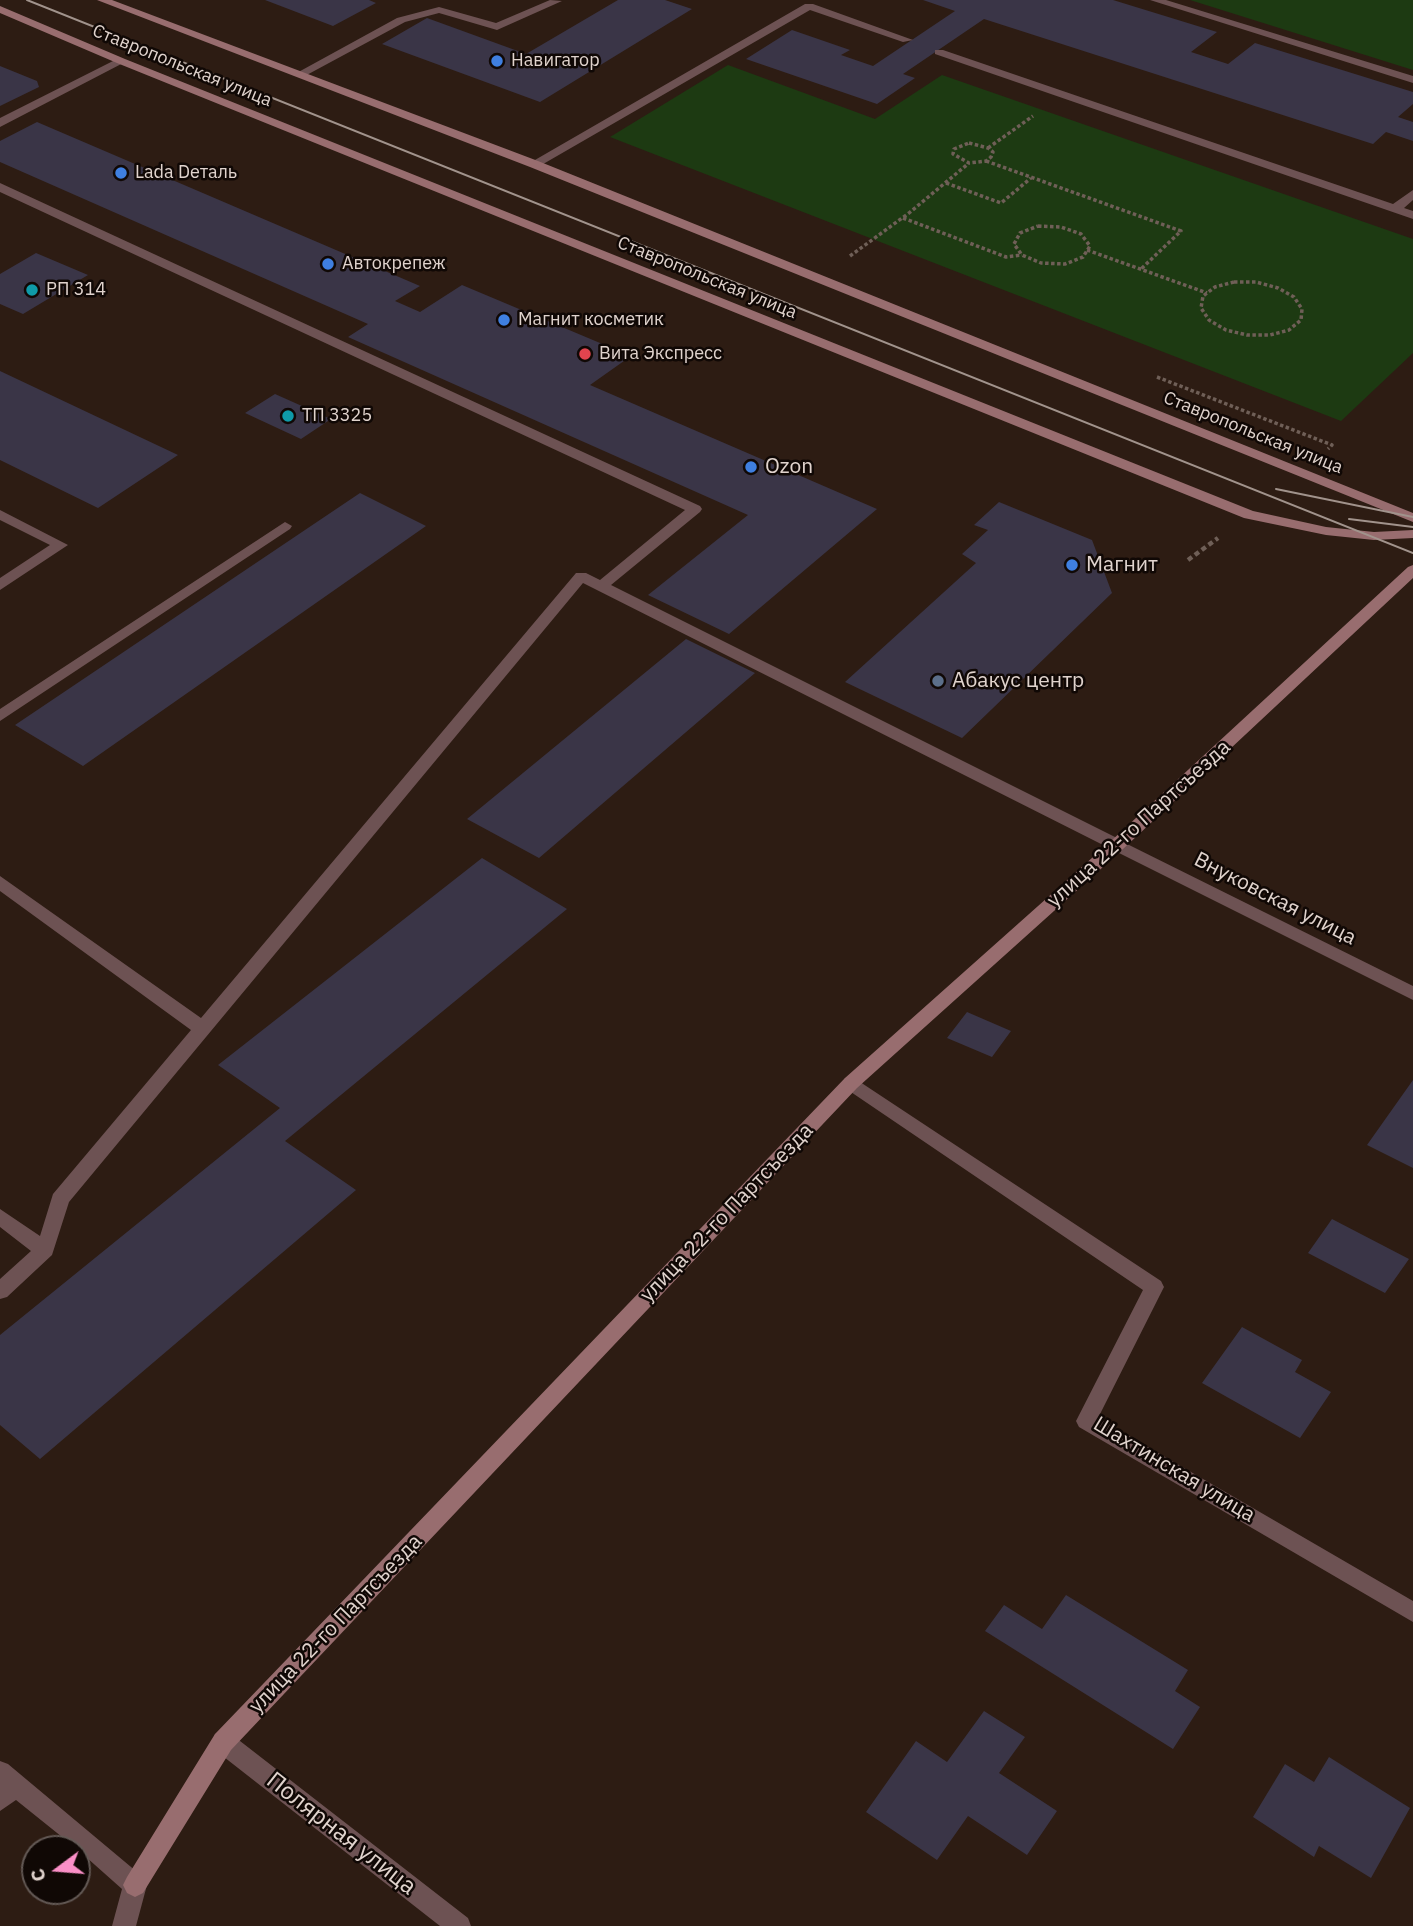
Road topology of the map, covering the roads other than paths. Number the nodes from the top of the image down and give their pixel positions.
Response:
1 (102, 0) edge
2 (796, 0) edge
3 (1155, 0) edge
4 (557, 1) edge
5 (809, 6) junction
6 (0, 9) edge
7 (907, 40) dead end
8 (939, 52) dead end
9 (121, 61) junction
10 (299, 75) junction
11 (1413, 80) edge
12 (0, 123) edge
13 (534, 164) junction
14 (0, 187) edge
15 (1413, 194) edge
16 (1395, 209) junction
17 (1413, 215) edge
18 (0, 514) edge
19 (1413, 518) edge
20 (285, 526) dead end
21 (1413, 534) edge
22 (1413, 570) edge
23 (0, 585) edge
24 (601, 586) junction
25 (0, 716) edge
26 (1118, 845) junction
27 (0, 882) edge
28 (1413, 994) edge
29 (202, 1028) junction
30 (850, 1083) junction
31 (0, 1217) edge
32 (45, 1250) junction
33 (0, 1291) edge
34 (1413, 1612) edge
35 (223, 1742) junction
36 (5, 1786) edge
37 (135, 1885) junction
38 (124, 1926) edge
39 (459, 1926) edge

1 - 10 street, Ставропольская улица
2 - 5 street
3 - 11 street
4 - 10 street
5 - 7 street
5 - 13 street
6 - 9 street, Ставропольская улица
8 - 16 street
9 - 12 street
9 - 21 street, Ставропольская улица
10 - 13 street, Ставропольская улица
13 - 19 street, Ставропольская улица
14 - 24 street
15 - 16 street
16 - 17 street
18 - 23 street
20 - 25 street
22 - 26 street, улица 22-го Партсъезда
24 - 26 street, Внуковская улица
24 - 29 street
26 - 28 street, Внуковская улица
26 - 30 street, улица 22-го Партсъезда
27 - 29 street
29 - 32 street
30 - 34 street, Шахтинская улица
30 - 35 street, улица 22-го Партсъезда
31 - 32 street
32 - 33 street
35 - 37 street, улица 22-го Партсъезда
35 - 39 street, Полярная улица
36 - 37 street
37 - 38 street, улица 22-го Партсъезда

